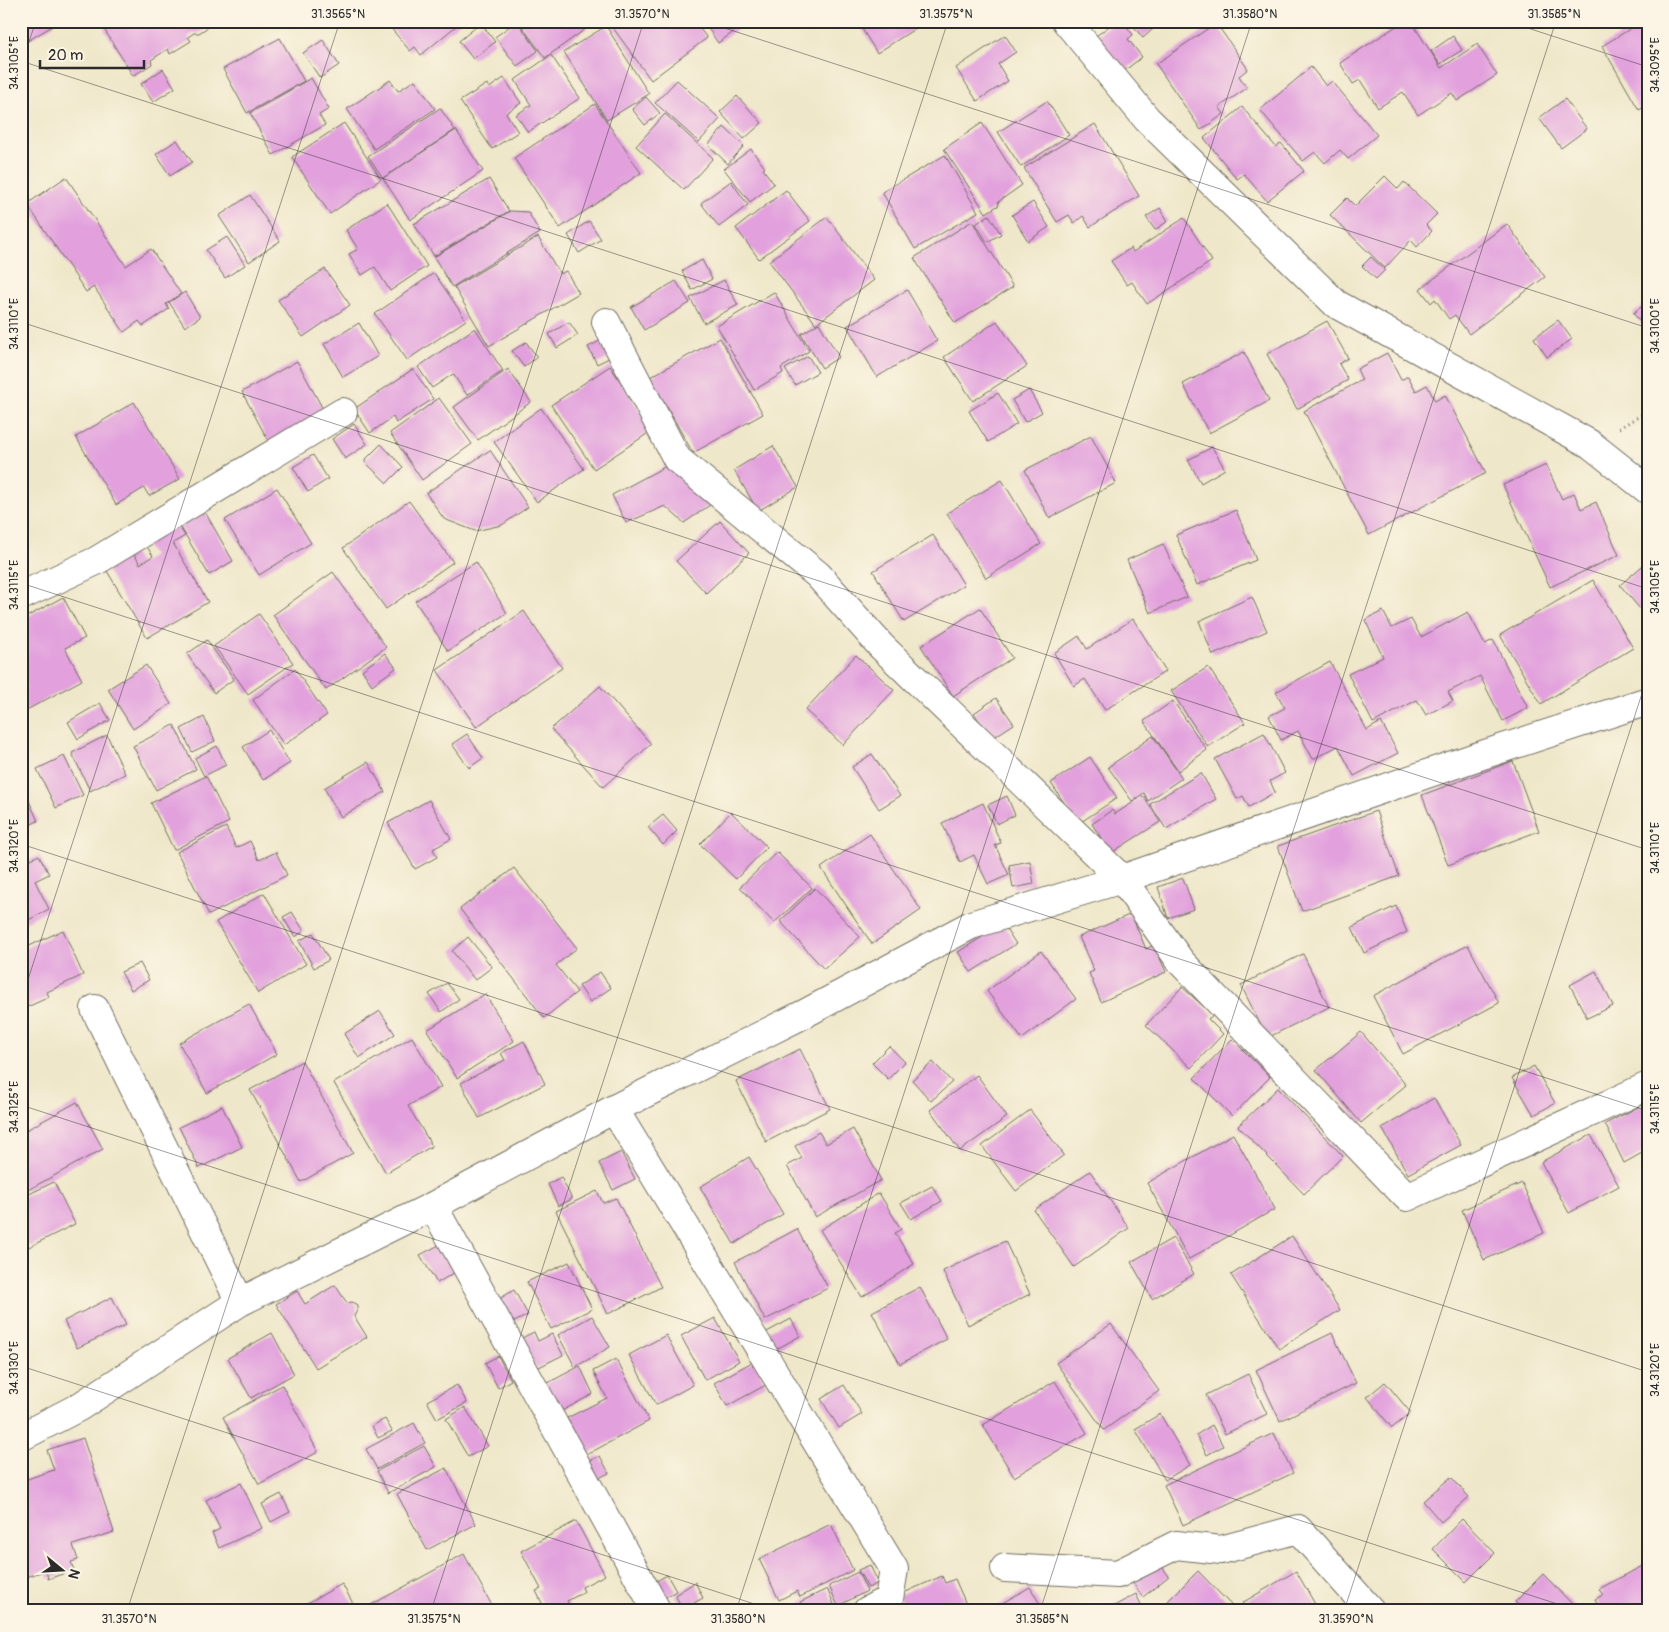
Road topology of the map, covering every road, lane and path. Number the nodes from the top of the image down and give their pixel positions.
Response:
1 (1066, 21) edge
2 (606, 322) dead end
3 (343, 412) dead end
4 (1648, 490) edge
5 (21, 596) edge
6 (1648, 701) edge
7 (1122, 879) junction
8 (96, 1009) dead end
9 (1648, 1086) edge
10 (614, 1110) junction
11 (433, 1206) junction
12 (240, 1302) junction
13 (21, 1437) edge
14 (1005, 1568) dead end
15 (657, 1611) edge
16 (867, 1611) edge
17 (1371, 1611) edge

1 - 4 street
2 - 7 street
3 - 5 street
6 - 7 street
7 - 9 street
7 - 10 street
8 - 12 street
10 - 11 street
10 - 16 street
11 - 12 street
11 - 15 street
12 - 13 street
14 - 17 street

